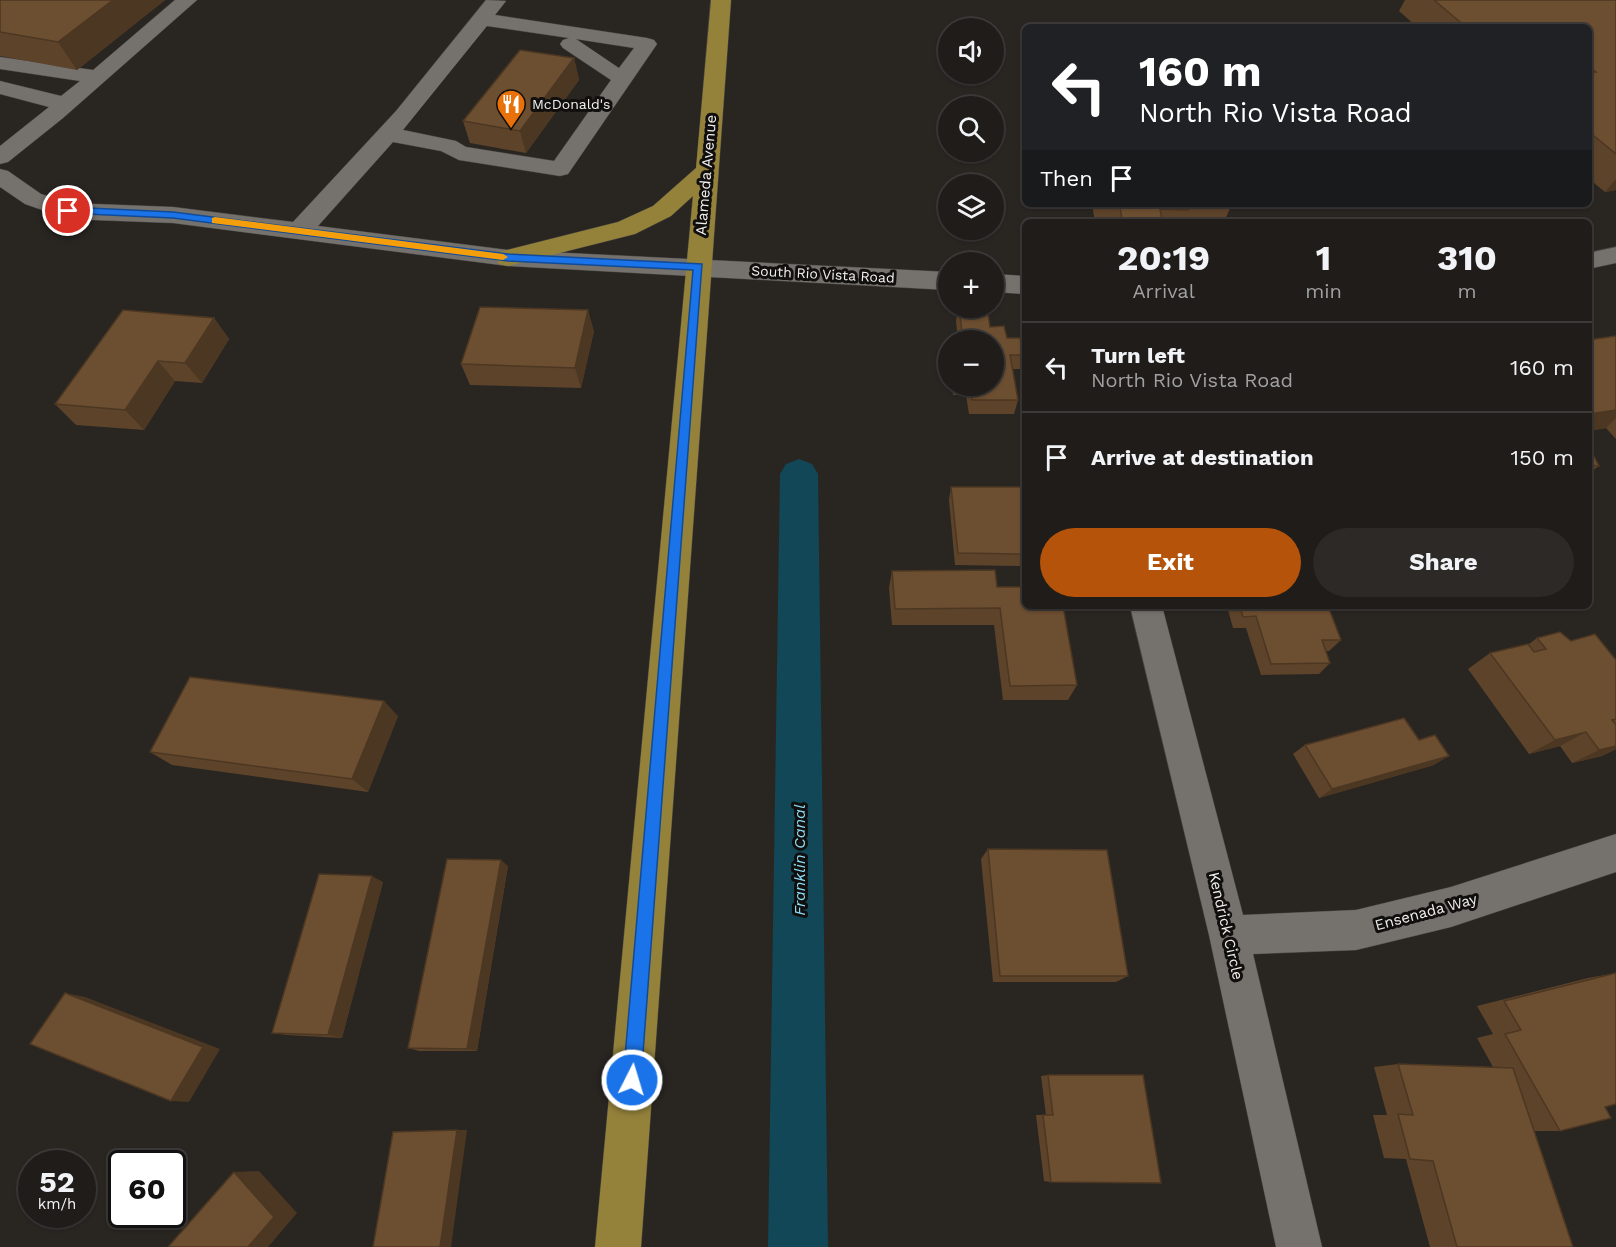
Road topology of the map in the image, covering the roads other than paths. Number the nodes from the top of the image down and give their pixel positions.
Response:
1 (187, 0) edge
2 (497, 0) edge
3 (720, 0) edge
4 (482, 19) junction
5 (543, 28) junction
6 (0, 63) edge
7 (97, 77) junction
8 (0, 87) edge
9 (610, 97) junction
10 (65, 104) junction
11 (468, 131) edge
12 (387, 135) junction
13 (453, 149) junction
14 (0, 157) edge
15 (706, 171) junction
16 (0, 176) edge
17 (299, 231) junction
18 (1616, 255) edge
19 (508, 258) junction
20 (1592, 260) edge
21 (698, 267) junction
22 (938, 280) edge
23 (1004, 284) edge
24 (1022, 285) edge
25 (1147, 609) edge
26 (1616, 853) edge
27 (1229, 935) junction
28 (618, 1247) edge
29 (1299, 1247) edge

1 - 7 street
2 - 4 street
3 - 15 main road, Alameda Avenue
4 - 5 street
4 - 12 street
5 - 9 street
5 - 9 street
6 - 7 street
7 - 10 street
8 - 10 street
9 - 13 street
10 - 14 street
11 - 13 street
12 - 13 street
12 - 17 street
15 - 19 main road
15 - 21 main road, Alameda Avenue
16 - 17 street, South Rio Vista Road
17 - 19 street, South Rio Vista Road
18 - 20 street
19 - 21 street, South Rio Vista Road
21 - 22 street, South Rio Vista Road
21 - 28 main road, Alameda Avenue
23 - 24 street
25 - 27 street, Kendrick Circle
26 - 27 street, Ensenada Way
27 - 29 street, Kendrick Circle

